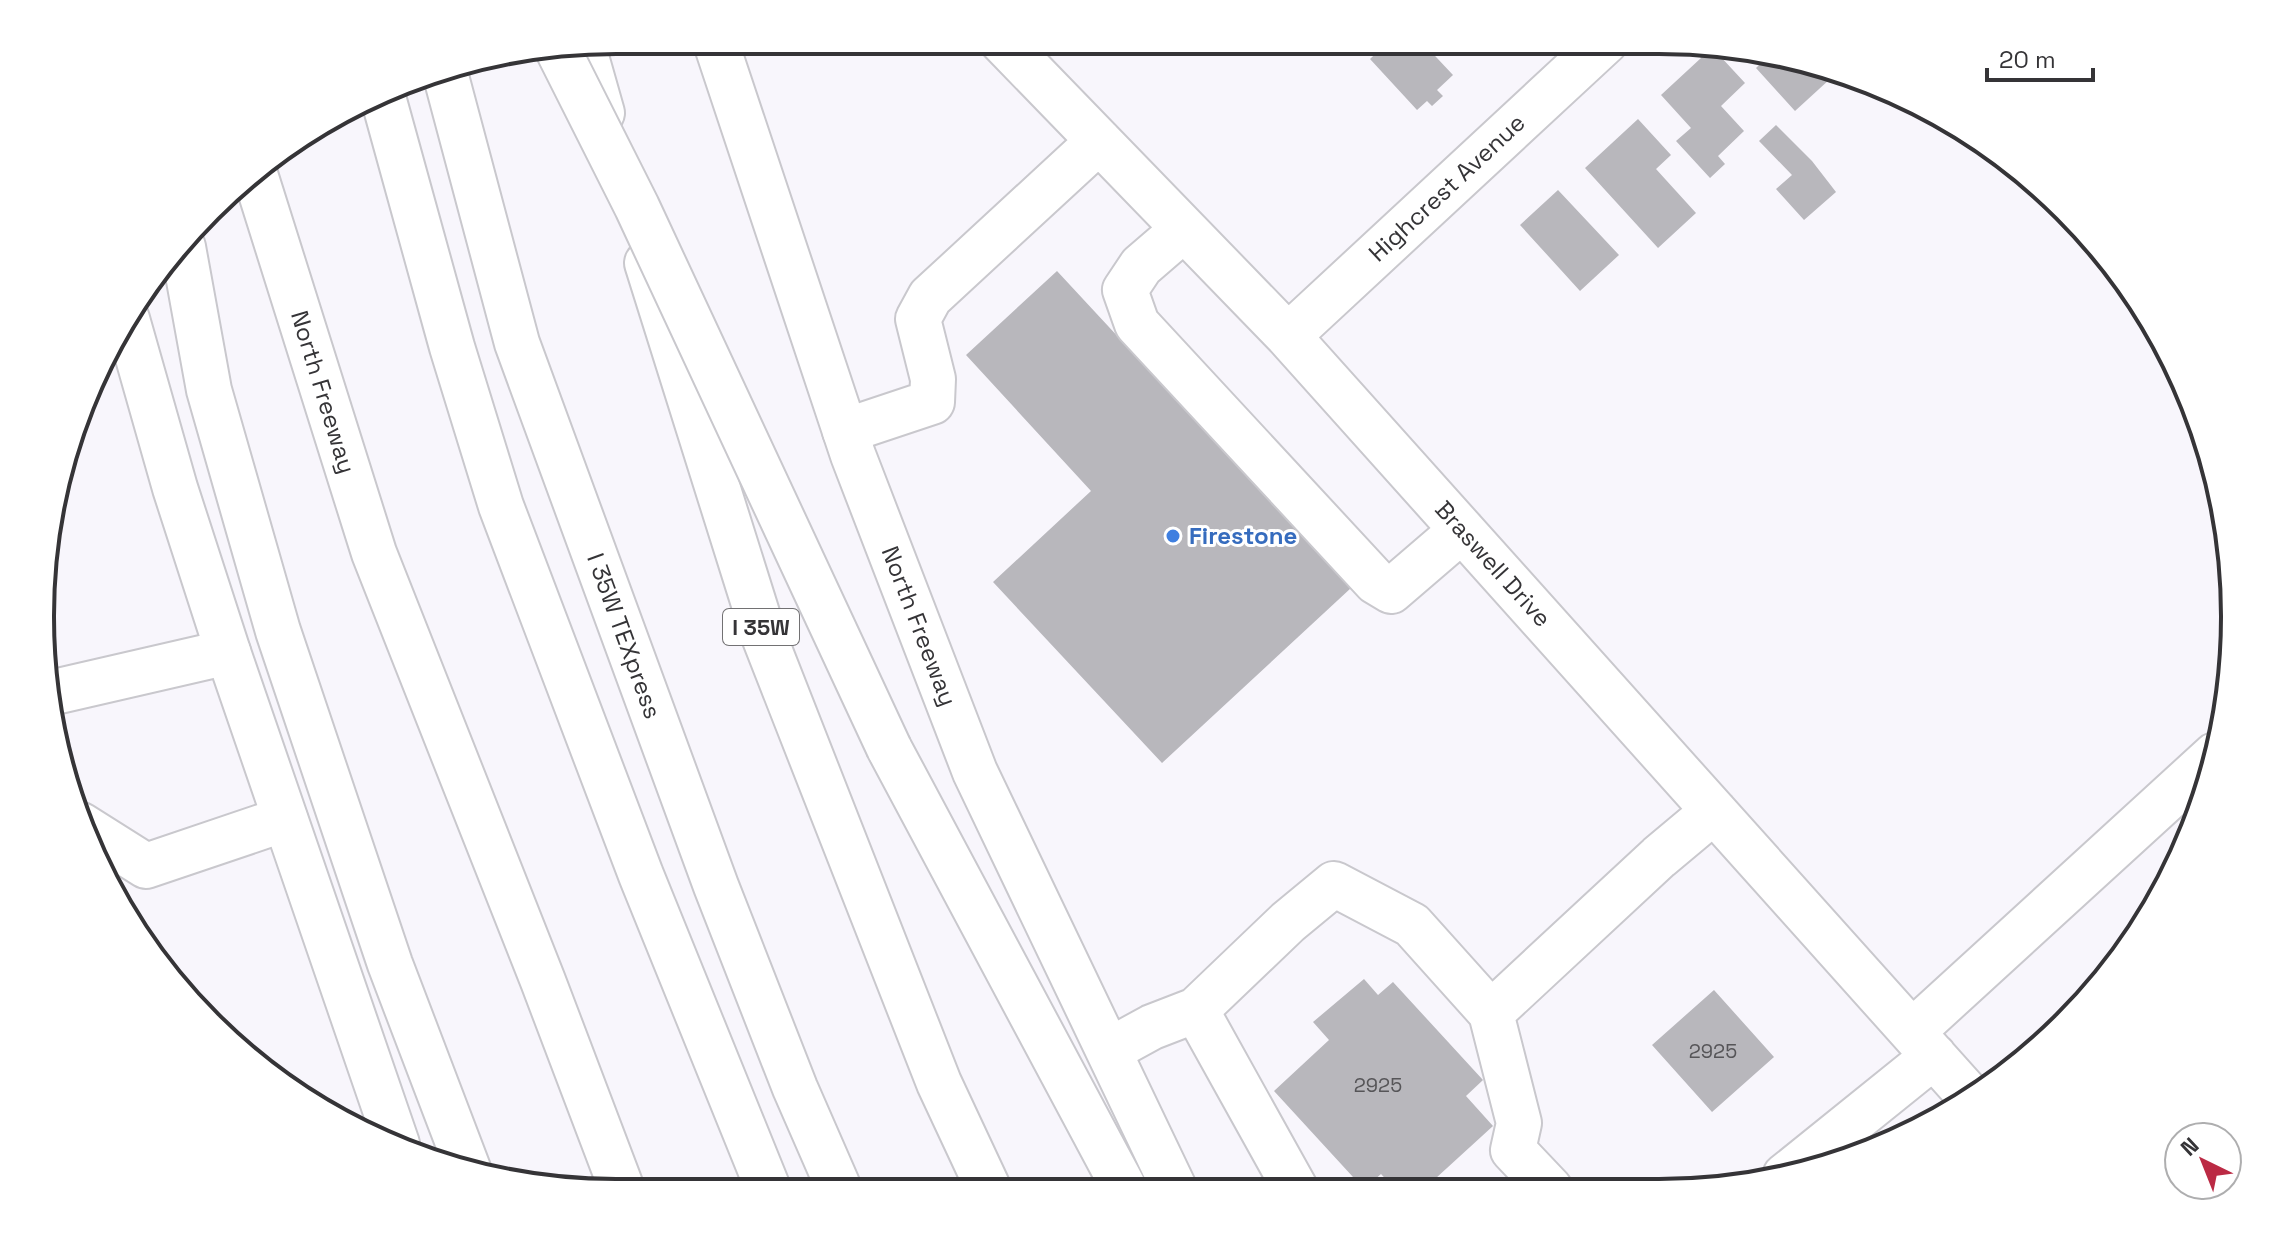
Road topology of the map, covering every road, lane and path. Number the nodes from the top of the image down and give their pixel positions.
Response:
1 (720, 54) edge
2 (1015, 54) edge
3 (1592, 54) edge
4 (585, 55) edge
5 (562, 57) edge
6 (447, 81) edge
7 (385, 104) edge
8 (1099, 141) junction
9 (258, 184) edge
10 (1184, 229) junction
11 (185, 257) edge
12 (131, 332) edge
13 (1288, 336) junction
14 (845, 431) junction
15 (1462, 530) junction
16 (228, 652) junction
17 (59, 691) edge
18 (2199, 771) edge
19 (1714, 811) junction
20 (285, 819) junction
21 (99, 836) edge
22 (1196, 1010) junction
23 (1491, 1013) junction
24 (1923, 1044) junction
25 (1110, 1050) junction
26 (1963, 1089) edge
27 (391, 1132) edge
28 (464, 1158) edge
29 (1801, 1161) edge
30 (618, 1179) edge
31 (764, 1179) edge
32 (835, 1179) edge
33 (984, 1179) edge
34 (1119, 1179) edge
35 (1170, 1179) edge
36 (1290, 1179) edge
37 (1541, 1179) edge

1 - 14 main road, North Freeway
2 - 8 main road, Braswell Drive
3 - 13 main road, Highcrest Avenue
4 - 33 main road, I 35W
5 - 34 main road, bridge
6 - 32 main road, I 35W TEXpress
7 - 31 main road
8 - 10 main road, Braswell Drive
8 - 14 main road
9 - 30 main road, North Freeway
10 - 13 main road, Braswell Drive
10 - 15 main road
11 - 28 main road
12 - 16 main road
13 - 15 main road, Braswell Drive
14 - 25 main road, North Freeway
15 - 19 main road, Braswell Drive
16 - 17 main road
16 - 20 main road
18 - 24 main road
19 - 23 main road
19 - 24 main road, Braswell Drive
20 - 21 main road
20 - 27 main road
22 - 23 main road
22 - 25 main road
22 - 36 main road
23 - 37 main road
24 - 26 main road, Braswell Drive
24 - 29 main road
25 - 35 main road, North Freeway

